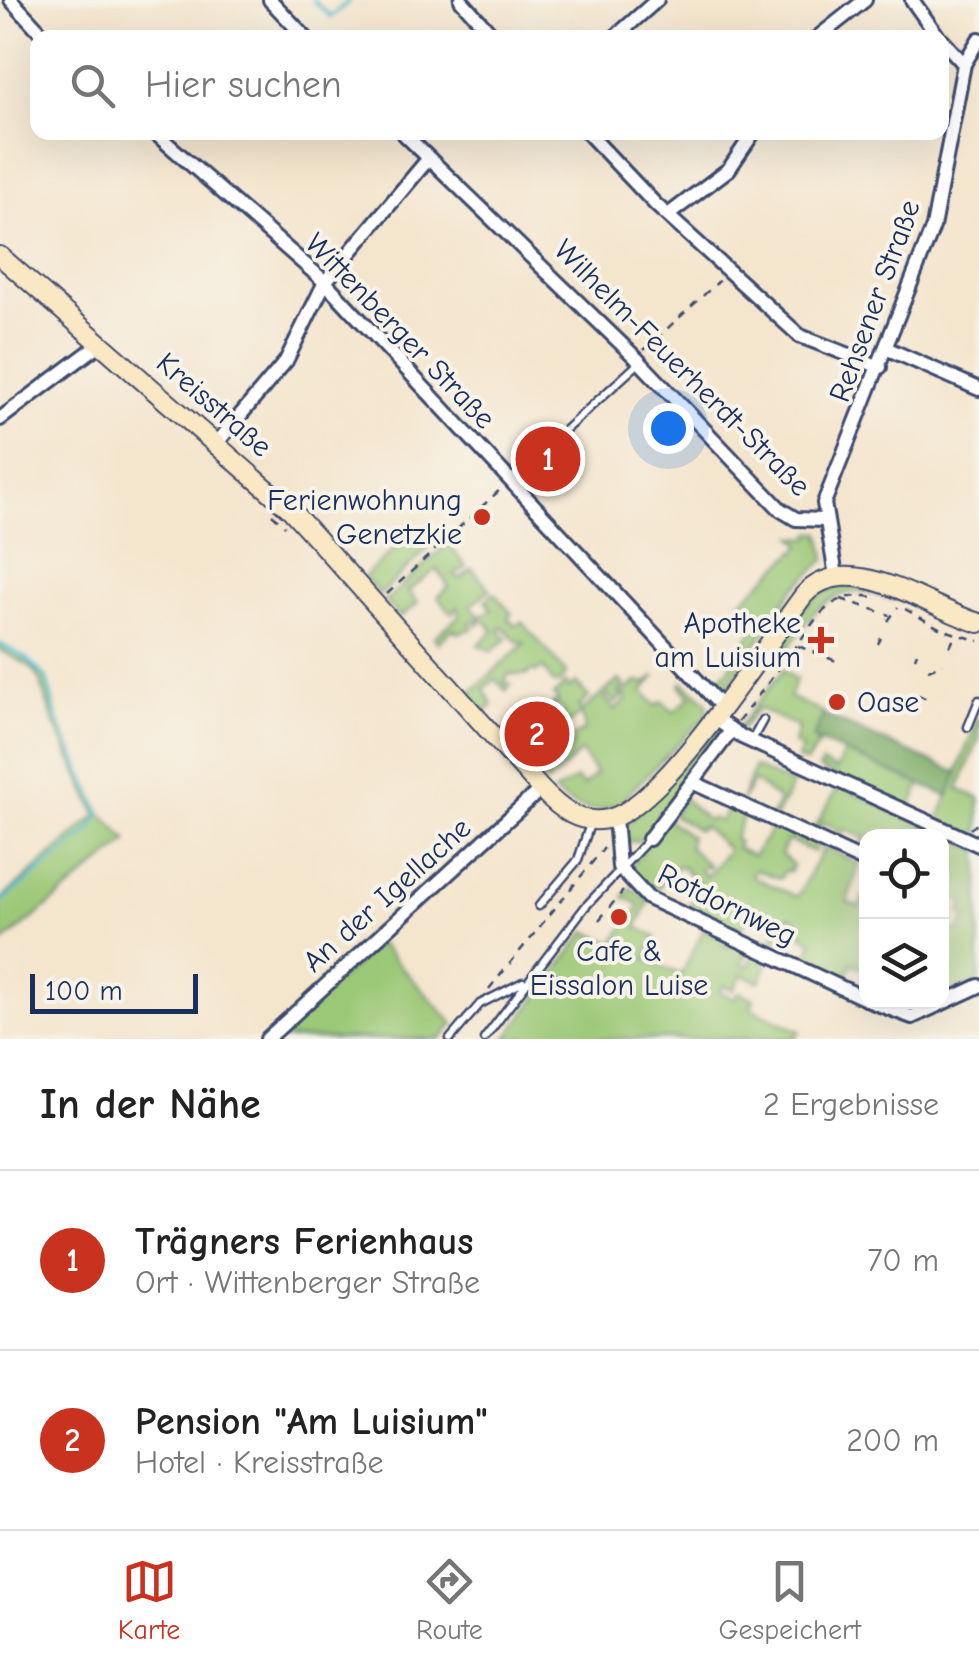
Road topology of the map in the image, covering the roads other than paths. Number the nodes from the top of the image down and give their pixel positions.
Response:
1 (11, 0) edge
2 (270, 0) edge
3 (462, 0) edge
4 (657, 0) edge
5 (866, 0) edge
6 (912, 0) edge
7 (39, 30) edge
8 (298, 30) edge
9 (489, 30) edge
10 (623, 30) edge
11 (827, 30) edge
12 (934, 30) edge
13 (979, 38) edge
14 (949, 48) edge
15 (964, 64) junction
16 (163, 140) edge
17 (410, 140) edge
18 (594, 140) edge
19 (749, 140) edge
20 (429, 158) junction
21 (668, 215) junction
22 (0, 256) edge
23 (325, 282) junction
24 (100, 344) junction
25 (888, 349) junction
26 (638, 360) junction
27 (880, 368) junction
28 (979, 390) edge
29 (0, 420) edge
30 (216, 444) junction
31 (508, 483) junction
32 (824, 520) junction
33 (836, 576) junction
34 (979, 622) edge
35 (979, 700) edge
36 (718, 712) junction
37 (763, 720) dead end
38 (968, 727) dead end
39 (732, 729) junction
40 (751, 741) junction
41 (692, 782) junction
42 (542, 789) junction
43 (615, 817) junction
44 (592, 820) junction
45 (649, 839) joint
46 (979, 845) edge
47 (859, 859) edge
48 (619, 867) junction
49 (539, 906) dead end
50 (529, 979) junction
51 (979, 986) edge
52 (859, 995) edge
53 (949, 1000) edge
54 (892, 1009) edge
55 (929, 1009) edge
56 (267, 1039) edge
57 (450, 1039) edge
58 (484, 1039) edge

1 - 7 street
2 - 8 street
3 - 9 street
4 - 10 street
5 - 11 street
6 - 12 street
13 - 15 street, Rehsener Straße
14 - 15 street
15 - 25 street, Rehsener Straße
16 - 23 street, Wittenberger Straße
17 - 20 street, Wilhelm-Feuerherdt-Straße
18 - 21 street
19 - 21 street
20 - 23 street
20 - 26 street, Wilhelm-Feuerherdt-Straße
21 - 27 street
22 - 24 main road, Kreisstraße
23 - 30 street
23 - 31 street, Wittenberger Straße
24 - 29 street
24 - 30 main road, Kreisstraße
25 - 27 street, Rehsener Straße
25 - 28 street
26 - 31 lane
26 - 32 street, Wilhelm-Feuerherdt-Straße
27 - 32 street, Rehsener Straße
30 - 42 main road, Kreisstraße
31 - 36 street, Wittenberger Straße
32 - 33 street, Wilhelm-Feuerherdt-Straße
33 - 34 main road
33 - 36 main road
35 - 38 lane
36 - 39 street
36 - 43 main road
37 - 40 lane
39 - 40 street
39 - 41 street, Rotdornweg
40 - 46 street
41 - 45 street, Rotdornweg
41 - 47 street
42 - 44 main road, Kreisstraße
42 - 56 street, An der Igellache
43 - 44 main road
43 - 48 street, Rotdornweg
44 - 49 lane
45 - 48 lane
48 - 50 lane
48 - 52 street, Rotdornweg
50 - 57 lane
50 - 58 lane
51 - 53 street, Rotdornweg
54 - 55 street, Rotdornweg

